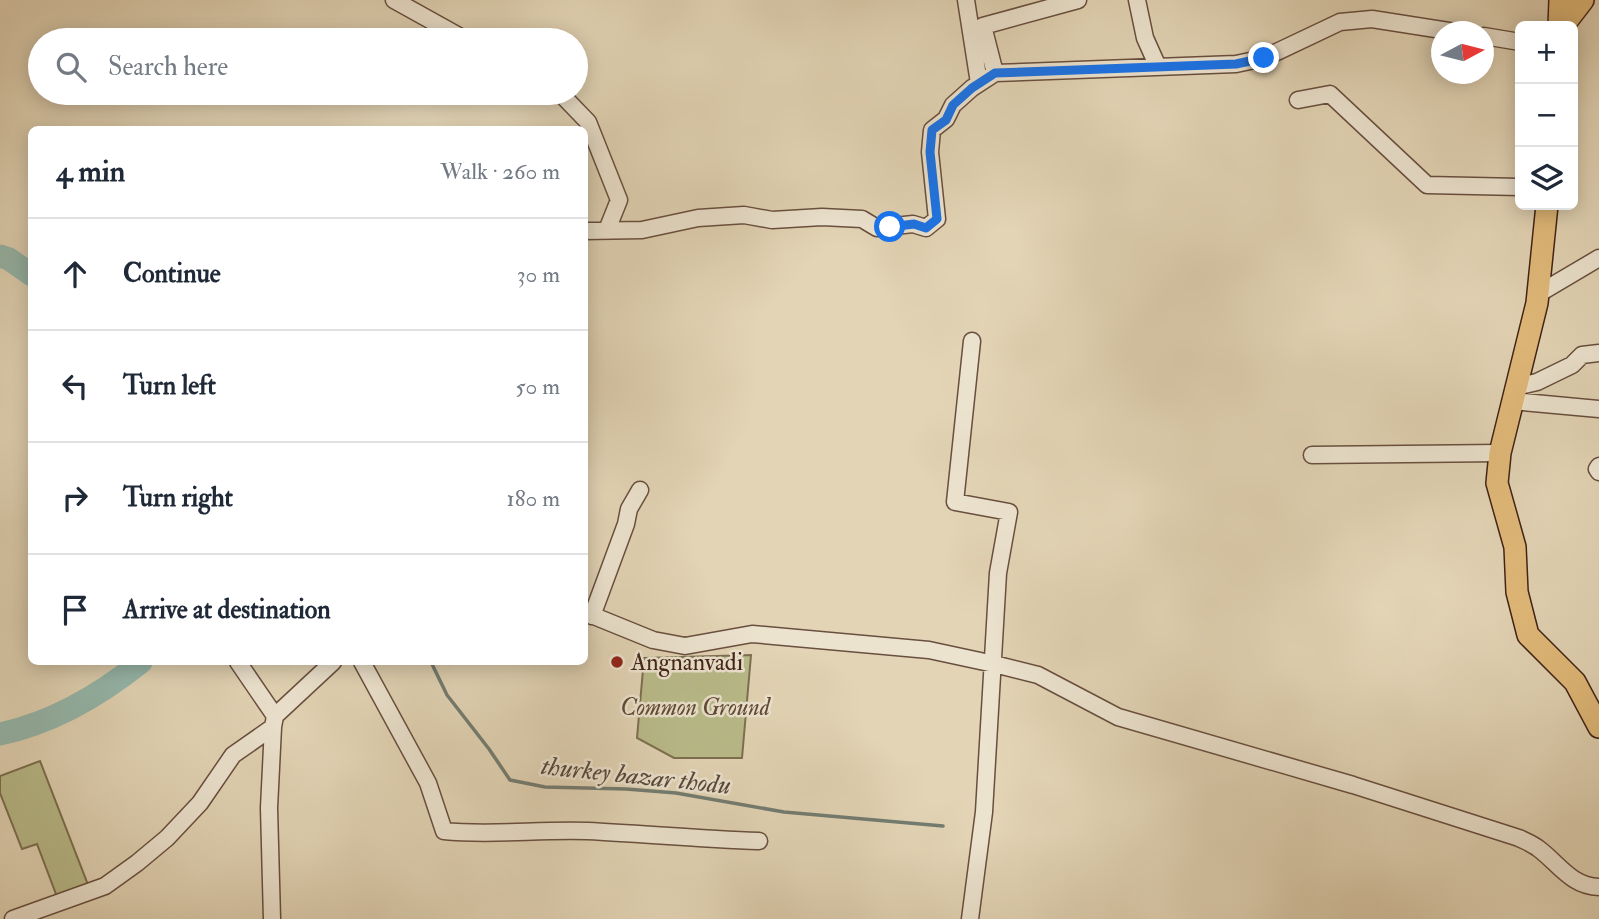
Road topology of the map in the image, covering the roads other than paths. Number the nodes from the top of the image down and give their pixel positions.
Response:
1 (394, 0) edge
2 (967, 0) edge
3 (1078, 0) edge
4 (1137, 0) edge
5 (1560, 0) edge
6 (1583, 0) edge
7 (1561, 21) edge
8 (1565, 21) edge
9 (444, 28) edge
10 (1431, 28) edge
11 (1494, 38) edge
12 (1515, 41) edge
13 (1158, 67) junction
14 (995, 73) junction
15 (979, 83) junction
16 (1298, 100) dead end
17 (572, 105) edge
18 (1515, 187) edge
19 (1546, 210) edge
20 (607, 230) junction
21 (588, 231) edge
22 (1599, 258) edge
23 (1538, 294) junction
24 (972, 341) dead end
25 (1599, 353) edge
26 (1514, 394) junction
27 (1599, 409) edge
28 (1500, 453) junction
29 (1312, 455) dead end
30 (1599, 466) edge
31 (1599, 472) edge
32 (640, 490) dead end
33 (588, 614) edge
34 (994, 664) junction
35 (240, 665) edge
36 (330, 665) edge
37 (364, 665) edge
38 (274, 721) junction
39 (1599, 727) edge
40 (759, 841) dead end
41 (1599, 887) edge
42 (13, 919) edge
43 (272, 919) edge
44 (970, 919) edge

1 - 9 street
2 - 15 street
3 - 14 street
4 - 13 street
5 - 7 main road
6 - 8 main road
10 - 13 street
11 - 12 street
13 - 14 street
14 - 15 street
15 - 20 street
16 - 18 street
17 - 20 street
19 - 23 main road
20 - 21 street
22 - 23 street
23 - 26 main road
24 - 34 street
25 - 26 street
26 - 27 street
26 - 28 main road
28 - 29 street
28 - 39 main road
30 - 31 street
32 - 33 street
33 - 34 street
34 - 41 street
34 - 44 street
35 - 38 street
36 - 38 street
37 - 40 street
38 - 42 street
38 - 43 street

